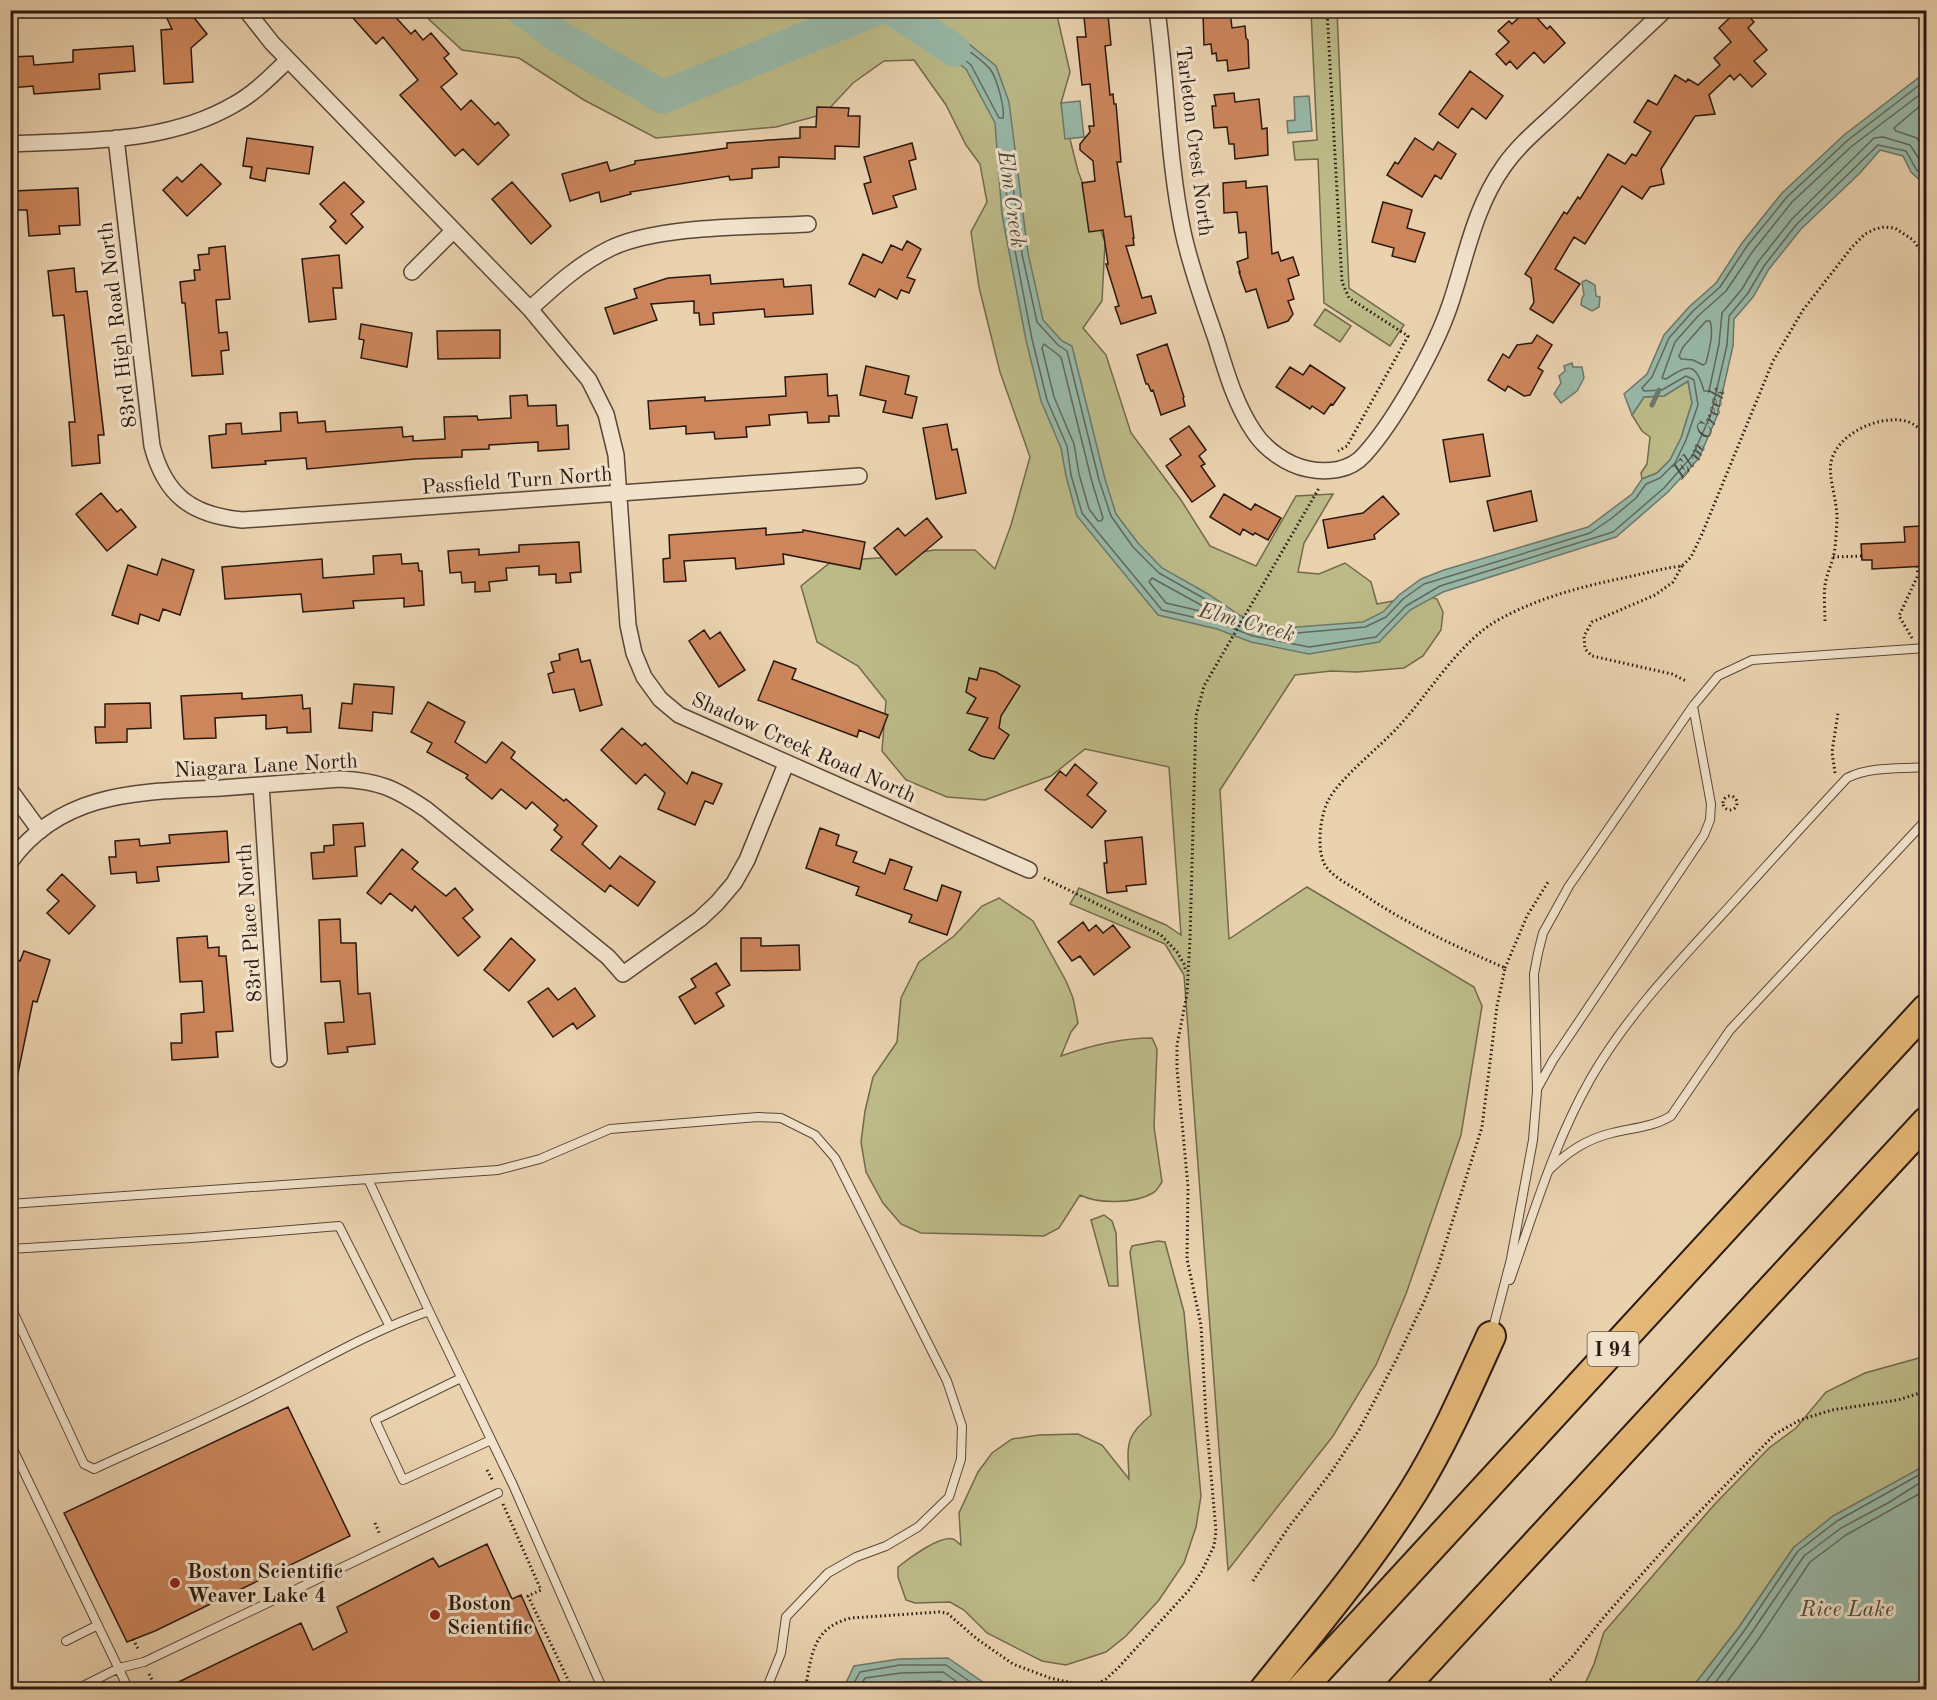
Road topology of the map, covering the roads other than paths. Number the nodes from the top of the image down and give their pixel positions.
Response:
1 (246, 10) edge
2 (1157, 10) edge
3 (1665, 10) edge
4 (288, 60) junction
5 (116, 138) junction
6 (10, 144) edge
7 (808, 224) dead end
8 (453, 231) junction
9 (412, 272) dead end
10 (530, 309) junction
11 (859, 476) dead end
12 (620, 494) junction
13 (181, 499) joint
14 (1922, 648) edge
15 (1693, 706) junction
16 (786, 764) junction
17 (1926, 767) edge
18 (261, 785) junction
19 (10, 790) edge
20 (1926, 820) edge
21 (40, 831) junction
22 (10, 862) edge
23 (1029, 870) road end
24 (1926, 1009) edge
25 (279, 1059) dead end
26 (1537, 1091) junction
27 (1926, 1122) edge
28 (1548, 1171) junction
29 (368, 1179) junction
30 (10, 1204) edge
31 (10, 1249) edge
32 (10, 1305) edge
33 (429, 1311) junction
34 (389, 1325) junction
35 (1491, 1335) junction
36 (461, 1378) junction
37 (490, 1440) junction
38 (10, 1443) edge
39 (498, 1493) dead end
40 (98, 1625) junction
41 (66, 1641) dead end
42 (119, 1668) junction
43 (75, 1689) edge
44 (129, 1689) edge
45 (603, 1689) edge
46 (766, 1689) edge
47 (1264, 1689) edge
48 (1300, 1689) edge
49 (1401, 1689) edge

1 - 4 street, Shadow Creek Road North
2 - 3 street, Tarleton Crest North
4 - 5 street
4 - 8 street, Shadow Creek Road North
5 - 6 street
5 - 13 street, 83rd High Road North
7 - 10 street
8 - 9 street
8 - 10 street, Shadow Creek Road North
10 - 12 street, Shadow Creek Road North
11 - 12 street, Passfield Turn North
12 - 13 street, Passfield Turn North
12 - 16 street, Shadow Creek Road North
14 - 15 lane
15 - 26 lane
15 - 26 lane
16 - 18 street, Niagara Lane North
16 - 23 street, Shadow Creek Road North
17 - 28 lane
18 - 21 street, Niagara Lane North
18 - 25 street, 83rd Place North
19 - 21 street
20 - 28 lane
21 - 22 street, Niagara Lane North
24 - 48 highway, I 94
26 - 35 lane
27 - 49 highway
28 - 35 lane
29 - 30 lane
29 - 33 lane
29 - 46 lane
31 - 34 lane
32 - 34 lane
33 - 34 lane
33 - 36 lane
35 - 47 highway
36 - 37 lane
36 - 37 lane
37 - 45 lane
38 - 40 lane
39 - 42 lane
40 - 41 lane
40 - 42 lane
42 - 43 lane
42 - 44 lane

